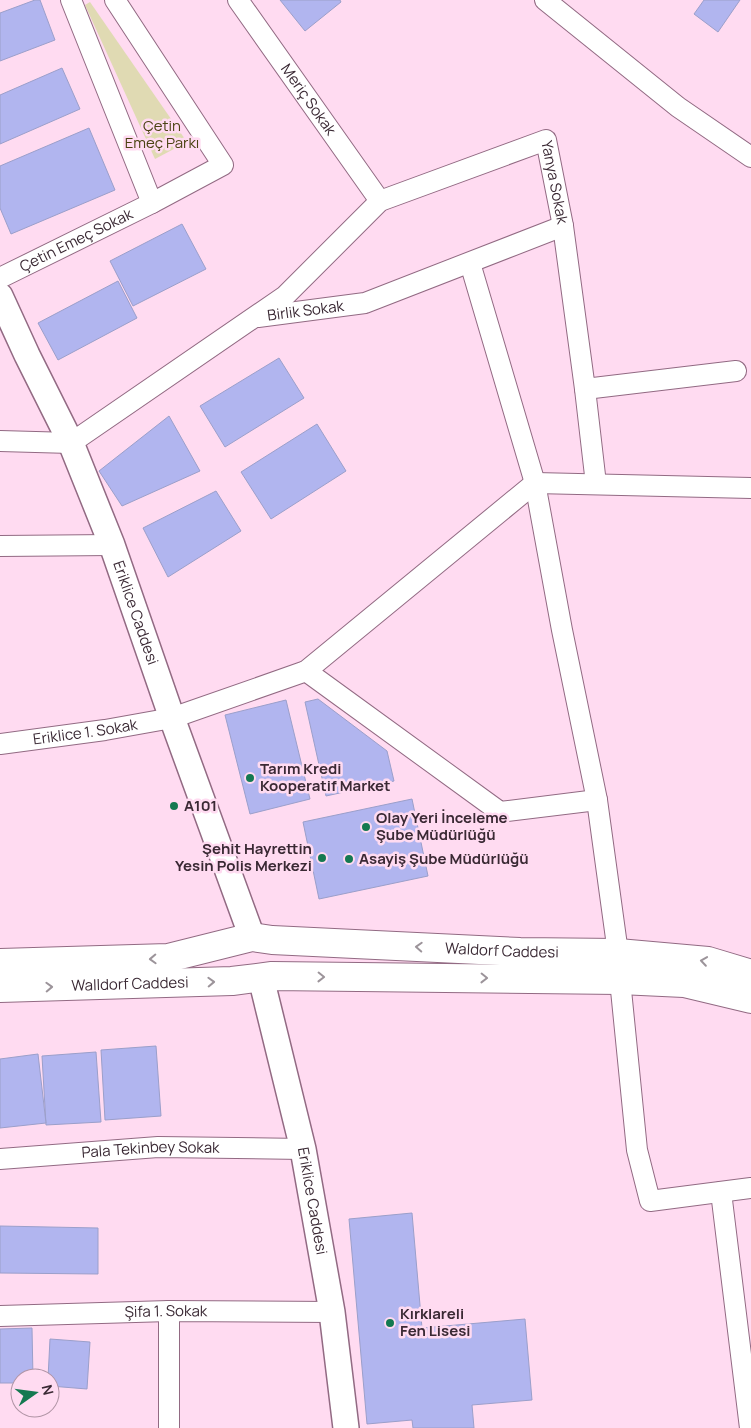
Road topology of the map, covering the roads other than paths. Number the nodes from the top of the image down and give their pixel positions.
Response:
1 (71, 0) edge
2 (115, 0) edge
3 (238, 0) edge
4 (545, 0) edge
5 (751, 157) edge
6 (380, 201) junction
7 (152, 203) junction
8 (564, 226) junction
9 (470, 263) junction
10 (0, 278) edge
11 (0, 296) edge
12 (254, 317) junction
13 (736, 371) dead end
14 (585, 390) junction
15 (0, 441) edge
16 (71, 443) junction
17 (535, 482) junction
18 (596, 484) junction
19 (751, 488) edge
20 (112, 545) junction
21 (0, 546) edge
22 (306, 671) junction
23 (172, 718) junction
24 (0, 744) edge
25 (597, 800) junction
26 (262, 939) junction
27 (0, 963) edge
28 (619, 966) junction
29 (751, 974) edge
30 (267, 977) junction
31 (0, 988) edge
32 (751, 999) edge
33 (303, 1149) junction
34 (0, 1159) edge
35 (751, 1188) edge
36 (722, 1192) junction
37 (169, 1311) junction
38 (332, 1312) junction
39 (0, 1316) edge
40 (169, 1428) edge
41 (346, 1428) edge
42 (750, 1428) edge

1 - 7 street
2 - 7 street, Çetin Emeç Sokak
3 - 6 street, Meriç Sokak
4 - 5 street
6 - 8 street, Yanya Sokak
6 - 12 street, Yanya Sokak
7 - 10 street, Çetin Emeç Sokak
8 - 9 street, Birlik Sokak
8 - 14 street, Yanya Sokak
9 - 12 street, Birlik Sokak
9 - 17 street
11 - 16 street, Eriklice Caddesi
12 - 16 street, Birlik Sokak
13 - 14 street
14 - 18 street, Yanya Sokak
15 - 16 street
16 - 20 street, Eriklice Caddesi
17 - 18 street
17 - 22 street
17 - 25 street
18 - 19 street
20 - 21 street
20 - 23 street, Eriklice Caddesi
22 - 23 street, Eriklice 1. Sokak
22 - 25 street
23 - 24 street, Eriklice 1. Sokak
23 - 26 street, Eriklice Caddesi
25 - 28 street
26 -> 27 main road, Walldorf Caddesi
28 -> 26 main road, Waldorf Caddesi
26 - 30 main road
26 - 30 main road
29 -> 28 main road, Waldorf Caddesi
30 -> 28 main road, Waldorf Caddesi
28 - 32 main road, Waldorf Caddesi
28 - 36 street
31 -> 30 main road, Walldorf Caddesi
30 - 33 street, Eriklice Caddesi
33 - 34 street, Pala Tekinbey Sokak
33 - 38 street, Eriklice Caddesi
35 - 36 street
36 - 42 street
37 - 38 street, Şifa 1. Sokak
37 - 39 street, Şifa 1. Sokak
37 - 40 street
38 - 41 street, Eriklice Caddesi

